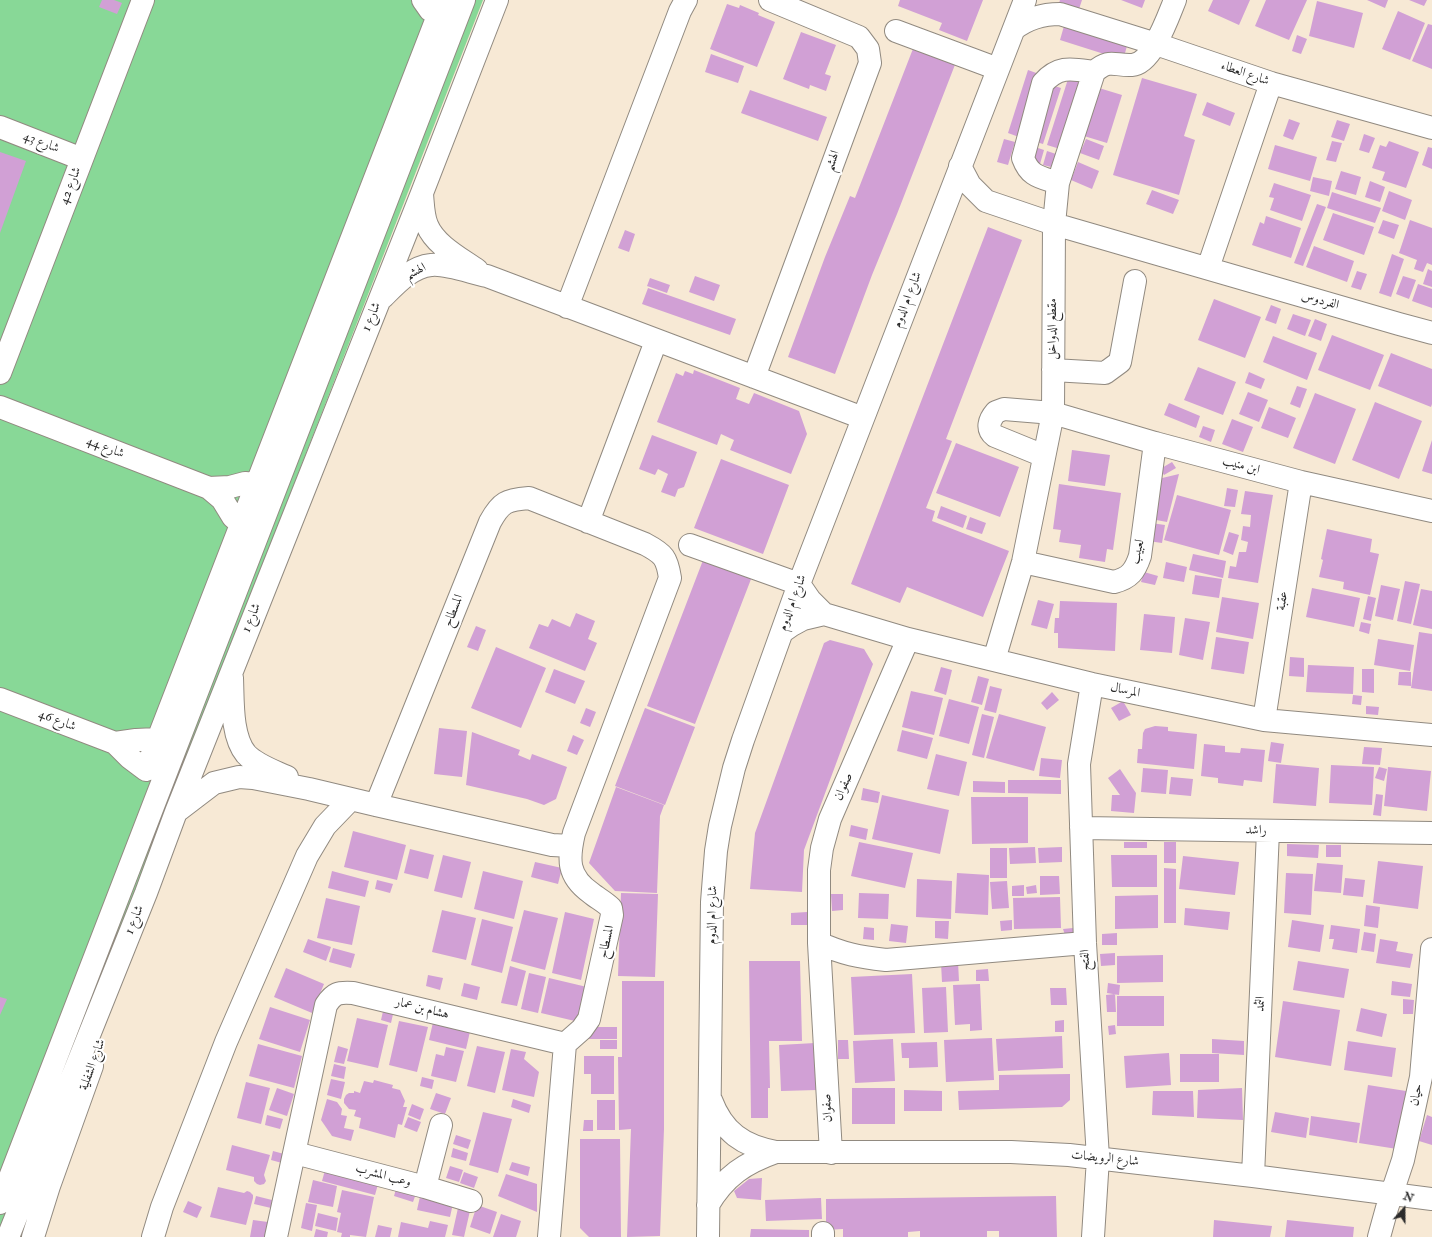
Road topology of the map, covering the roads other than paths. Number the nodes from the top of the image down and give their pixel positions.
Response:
1 (143, 0) edge
2 (464, 0) edge
3 (497, 0) edge
4 (686, 0) edge
5 (770, 0) edge
6 (1025, 0) edge
7 (1175, 0) edge
8 (435, 5) edge
9 (1053, 7) edge
10 (1014, 29) junction
11 (896, 31) dead end
12 (1156, 44) junction
13 (998, 69) junction
14 (1094, 72) junction
15 (1271, 83) junction
16 (0, 127) edge
17 (1432, 128) edge
18 (82, 159) junction
19 (960, 166) junction
20 (1058, 183) junction
21 (422, 193) junction
22 (986, 201) junction
23 (941, 213) junction
24 (1054, 224) junction
25 (1208, 268) junction
26 (486, 276) junction
27 (1135, 281) dead end
28 (378, 302) junction
29 (567, 307) junction
30 (1432, 332) edge
31 (656, 341) junction
32 (1053, 370) junction
33 (0, 372) edge
34 (754, 377) junction
35 (0, 407) edge
36 (1053, 413) junction
37 (863, 418) junction
38 (1155, 443) junction
39 (1044, 456) junction
40 (1301, 482) junction
41 (256, 484) junction
42 (209, 488) junction
43 (1432, 511) edge
44 (588, 522) junction
45 (241, 524) junction
46 (690, 545) dead end
47 (1023, 562) junction
48 (799, 584) junction
49 (824, 614) junction
50 (782, 632) junction
51 (908, 639) junction
52 (994, 660) junction
53 (231, 672) junction
54 (1092, 684) junction
55 (0, 699) edge
56 (1264, 720) junction
57 (1432, 735) edge
58 (158, 739) junction
59 (115, 744) junction
60 (309, 789) junction
61 (351, 799) junction
62 (376, 805) junction
63 (176, 812) junction
64 (1081, 828) junction
65 (1268, 831) junction
66 (1432, 833) edge
67 (571, 846) junction
68 (146, 893) junction
69 (819, 943) junction
70 (1085, 943) junction
71 (1432, 950) edge
72 (565, 1044) junction
73 (1427, 1078) edge
74 (711, 1100) junction
75 (441, 1125) dead end
76 (776, 1152) junction
77 (295, 1153) junction
78 (831, 1153) junction
79 (1098, 1158) junction
80 (1253, 1176) junction
81 (424, 1187) junction
82 (1392, 1195) junction
83 (1432, 1199) edge
84 (471, 1201) dead end
85 (0, 1203) edge
86 (708, 1205) junction
87 (8, 1237) edge
88 (32, 1237) edge
89 (153, 1237) edge
90 (276, 1237) edge
91 (549, 1237) edge
92 (708, 1237) edge
93 (1093, 1237) edge
94 (1379, 1237) edge

1 - 18 street, شارع 42
2 - 85 street, شارع 1
3 - 21 street, شارع 1
4 - 29 street
5 - 34 street, الهشم
6 - 10 street, شارع ام الدوم
7 - 12 street
8 - 41 street
9 - 10 street, شارع العطاء
9 - 12 street, شارع العطاء
10 - 13 street, شارع ام الدوم
11 - 13 street
12 - 14 street
12 - 15 street, شارع العطاء
13 - 19 street, شارع ام الدوم
14 - 20 street, مقطع الدواخل
14 - 20 street
15 - 17 street, شارع العطاء
15 - 25 street
16 - 18 street, شارع 43
18 - 33 street, شارع 42
19 - 22 street, الفردوس
19 - 23 street, شارع ام الدوم
20 - 24 street, مقطع الدواخل
21 - 26 street, الهشم
21 - 28 street, شارع 1
22 - 23 street, الفردوس
22 - 24 street, الفردوس
23 - 37 street, شارع ام الدوم
24 - 25 street, الفردوس
24 - 32 street, مقطع الدواخل
25 - 30 street, الفردوس
26 - 28 street, الهشم
26 - 29 street, الهشم
27 - 32 street
28 - 53 street, شارع 1
29 - 31 street, الهشم
31 - 34 street, الهشم
31 - 44 street
32 - 36 street, مقطع الدواخل
34 - 37 street, الهشم
35 - 42 street, شارع 44
36 - 38 street, ابن منيب
36 - 39 street, مقطع الدواخل
36 - 39 street, ابن منيب
37 - 48 street, شارع ام الدوم
38 - 40 street, ابن منيب
38 - 47 street, لعبيب
39 - 47 street, مقطع الدواخل
40 - 43 street, ابن منيب
40 - 56 street, عقبة
41 - 42 street, شارع 44
41 - 45 street
42 - 45 street, شارع 44
44 - 62 street, المسطاح
44 - 67 street, المسطاح
45 - 58 street
46 - 48 street
47 - 52 street, مقطع الدواخل
48 - 49 street, المرسال
48 - 50 street, شارع ام الدوم
49 - 50 street, المرسال
49 - 51 street, المرسال
50 - 74 street, شارع ام الدوم
51 - 52 street, المرسال
51 - 69 street, صفوان
52 - 54 street, المرسال
53 - 60 street
53 - 63 street, شارع 1
54 - 56 street, المرسال
54 - 64 street, الفتح
55 - 59 street, شارع 46
56 - 57 street, المرسال
58 - 59 street
58 - 59 street, شارع 46
60 - 61 street
60 - 63 street
61 - 62 street
61 - 89 street
62 - 67 street
63 - 68 street, شارع 1
64 - 65 street, راشد
64 - 70 street, الفتح
65 - 66 street, راشد
65 - 80 street, الثمد
67 - 72 street, المسطاح
68 - 87 street, شارع 1
68 - 88 street, شارع الشفلية
69 - 70 street
69 - 78 street, صفوان
70 - 79 street, الفتح
71 - 73 street, حيان
72 - 77 street, هشام بن عمار
72 - 91 street
73 - 82 street, حيان
74 - 76 street, شارع الرويضات
74 - 86 street, شارع ام الدوم
75 - 81 street
76 - 78 street, شارع الرويضات
76 - 86 street, شارع الرويضات
77 - 81 street, وعب المشرب
77 - 90 street, هشام بن عمار
78 - 79 street, شارع الرويضات
79 - 80 street, شارع الرويضات
79 - 93 street, الفتح
80 - 82 street, شارع الرويضات
81 - 84 street, وعب المشرب
82 - 83 street, شارع الرويضات
82 - 94 street, حيان
86 - 92 street, شارع ام الدوم

